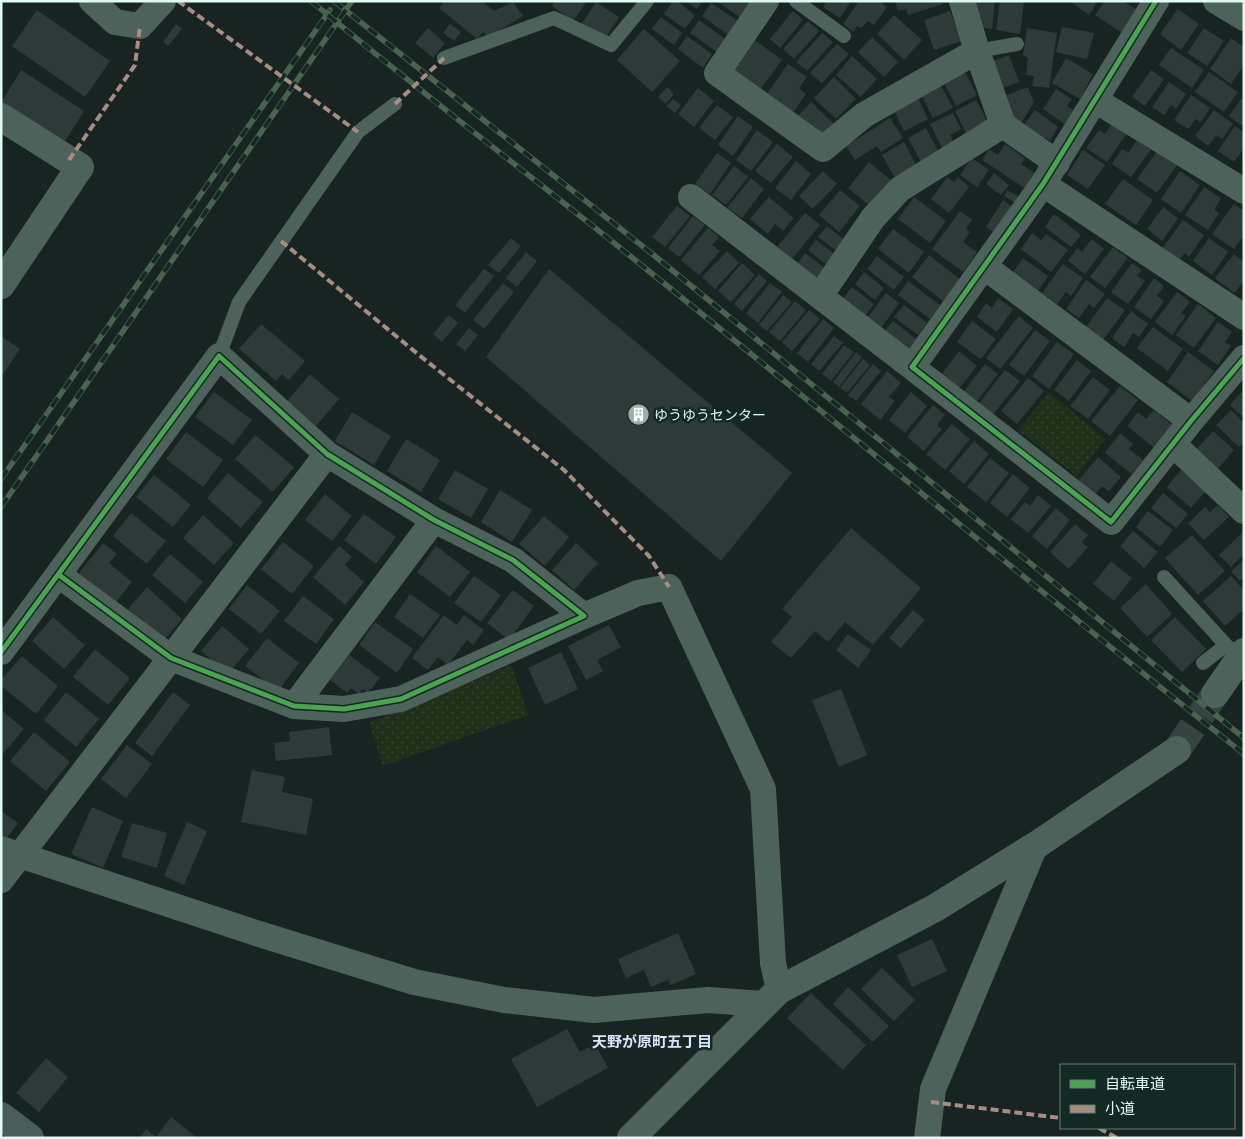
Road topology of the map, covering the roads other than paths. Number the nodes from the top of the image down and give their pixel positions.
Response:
1 (92, 1) edge
2 (163, 1) edge
3 (647, 1) edge
4 (766, 1) edge
5 (796, 1) edge
6 (962, 1) edge
7 (1156, 1) edge
8 (1216, 1) edge
9 (1244, 18) edge
10 (844, 36) dead end
11 (1017, 44) dead end
12 (977, 51) junction
13 (444, 58) dead end
14 (1095, 100) junction
15 (395, 104) dead end
16 (1, 117) edge
17 (1003, 125) junction
18 (1057, 162) junction
19 (1043, 184) junction
20 (1244, 191) edge
21 (691, 197) dead end
22 (985, 267) junction
23 (1, 286) edge
24 (820, 296) junction
25 (1244, 317) edge
26 (219, 356) junction
27 (1244, 358) edge
28 (912, 367) junction
29 (1191, 421) junction
30 (1173, 444) junction
31 (327, 454) junction
32 (1244, 511) edge
33 (434, 520) junction
34 (59, 575) junction
35 (1164, 576) dead end
36 (584, 616) junction
37 (1237, 651) edge
38 (1, 652) edge
39 (170, 658) junction
40 (1203, 663) dead end
41 (1215, 694) tunnel mouth
42 (294, 706) junction
43 (1177, 750) tunnel mouth
44 (1035, 846) junction
45 (11, 852) edge
46 (1, 880) edge
47 (771, 997) junction
48 (1, 1116) edge
49 (30, 1138) edge
50 (631, 1138) edge
51 (927, 1138) edge

1 - 2 street
3 - 13 lane
4 - 12 street
5 - 10 lane
6 - 12 street
7 - 14 street
8 - 9 street
11 - 12 lane
12 - 17 street
14 - 18 street
14 - 20 street
15 - 26 lane
16 - 23 street
17 - 18 street
17 - 24 street
18 - 19 street
19 - 22 street
19 - 25 street
21 - 24 street
22 - 28 street
22 - 29 street
24 - 28 street
26 - 31 street
26 - 34 street
27 - 29 street
28 - 30 street
29 - 30 street
30 - 32 street
31 - 33 street
31 - 39 street
33 - 36 street
33 - 42 street
34 - 38 street
34 - 39 street
35 - 37 lane
36 - 42 street
36 - 47 street
37 - 40 lane
37 - 41 street
39 - 42 street
39 - 45 street
43 - 44 street
44 - 47 street
44 - 51 street
45 - 46 street
45 - 47 street
47 - 50 street
48 - 49 main road

